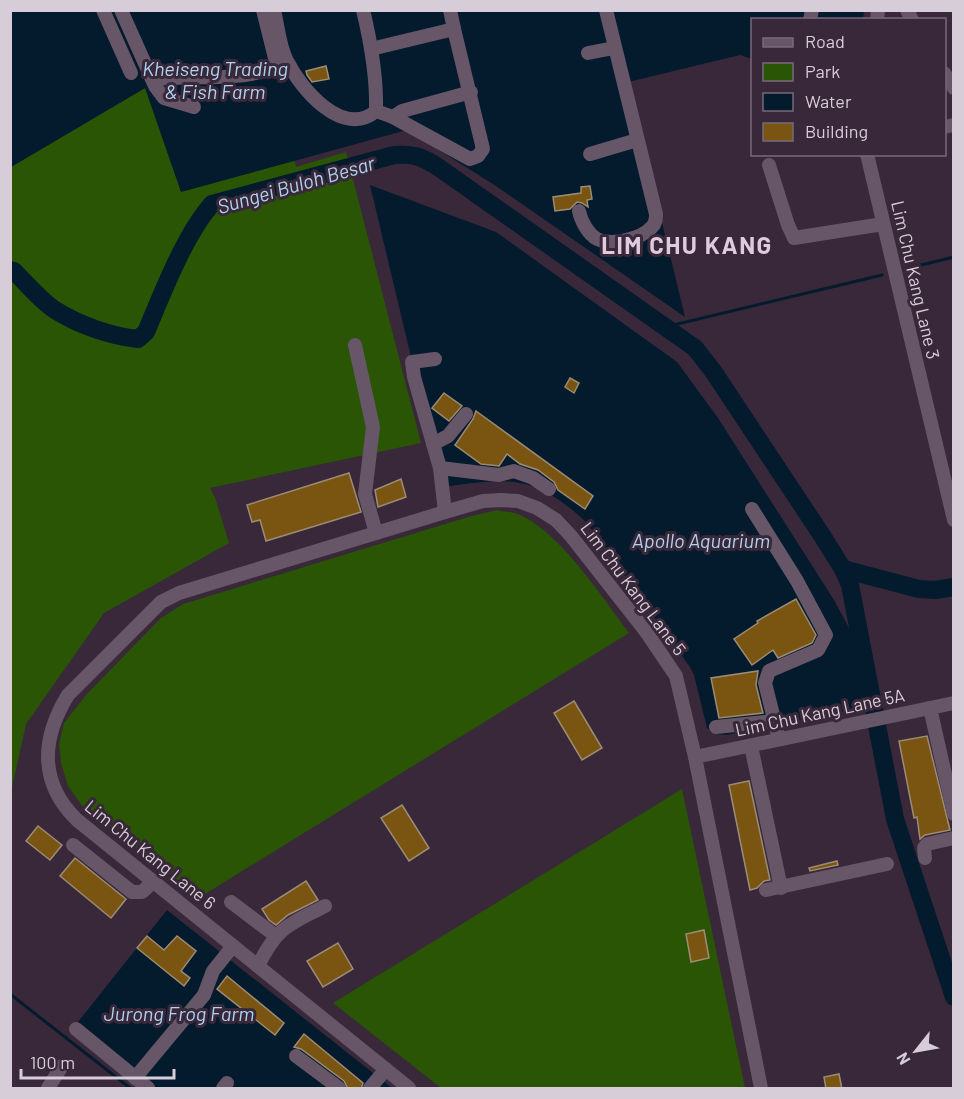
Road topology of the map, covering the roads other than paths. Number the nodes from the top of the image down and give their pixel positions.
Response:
1 (103, 10) edge
2 (121, 10) edge
3 (263, 10) edge
4 (274, 10) edge
5 (363, 10) edge
6 (450, 10) edge
7 (606, 10) edge
8 (454, 29) junction
9 (614, 48) junction
10 (371, 49) junction
11 (588, 53) dead end
12 (131, 73) dead end
13 (946, 75) edge
14 (152, 78) junction
15 (954, 88) edge
16 (471, 92) junction
17 (194, 107) dead end
18 (376, 111) junction
19 (393, 117) junction
20 (637, 140) junction
21 (590, 154) dead end
22 (867, 156) edge
23 (769, 165) dead end
24 (579, 211) dead end
25 (883, 224) junction
26 (355, 345) dead end
27 (435, 359) dead end
28 (466, 414) dead end
29 (433, 444) junction
30 (440, 468) junction
31 (549, 489) dead end
32 (752, 509) dead end
33 (445, 512) junction
34 (954, 520) edge
35 (376, 533) junction
36 (161, 602) joint
37 (954, 703) edge
38 (930, 708) junction
39 (775, 721) junction
40 (716, 727) dead end
41 (780, 739) junction
42 (751, 746) junction
43 (695, 757) junction
44 (954, 814) edge
45 (954, 837) edge
46 (73, 845) dead end
47 (925, 858) dead end
48 (887, 864) dead end
49 (153, 882) junction
50 (781, 888) junction
51 (766, 890) dead end
52 (231, 902) dead end
53 (325, 906) dead end
54 (276, 936) junction
55 (233, 946) junction
56 (258, 966) junction
57 (76, 1029) dead end
58 (296, 1056) dead end
59 (62, 1066) dead end
60 (386, 1069) junction
61 (135, 1078) junction
62 (48, 1089) edge
63 (148, 1089) edge
64 (339, 1089) edge
65 (370, 1089) edge
66 (409, 1089) edge
67 (761, 1089) edge

1 - 12 street
2 - 14 street
3 - 14 street
4 - 18 street
5 - 10 street
6 - 8 street
7 - 9 street
8 - 10 street
8 - 16 street
9 - 11 street
9 - 20 street
10 - 18 street
13 - 15 street
14 - 17 street
16 - 19 street
16 - 19 street
18 - 19 street
20 - 21 street
20 - 24 street
22 - 25 street, Lim Chu Kang Lane 3
23 - 25 street
25 - 34 street, Lim Chu Kang Lane 3
26 - 35 street
27 - 29 street
28 - 29 street
29 - 30 street
30 - 31 street
30 - 33 street
32 - 39 street
33 - 35 street, Lim Chu Kang Lane 5
33 - 43 street, Lim Chu Kang Lane 5
35 - 36 street, Lim Chu Kang Lane 5
36 - 49 street, Lim Chu Kang Lane 6
37 - 38 street, Lim Chu Kang Lane 5A
38 - 41 street, Lim Chu Kang Lane 5A
38 - 44 street
39 - 40 street
39 - 41 street
41 - 42 street, Lim Chu Kang Lane 5A
42 - 43 street, Lim Chu Kang Lane 5A
42 - 50 street
43 - 67 street, Lim Chu Kang Lane 5
45 - 47 street
46 - 49 street
48 - 50 street
49 - 55 street, Lim Chu Kang Lane 6
50 - 51 street
52 - 54 street
53 - 54 street
54 - 56 street
55 - 56 street, Lim Chu Kang Lane 6
55 - 61 street
56 - 60 street, Lim Chu Kang Lane 6
57 - 61 street
58 - 64 street
59 - 62 street
60 - 65 street
60 - 66 street, Lim Chu Kang Lane 6
61 - 63 street

